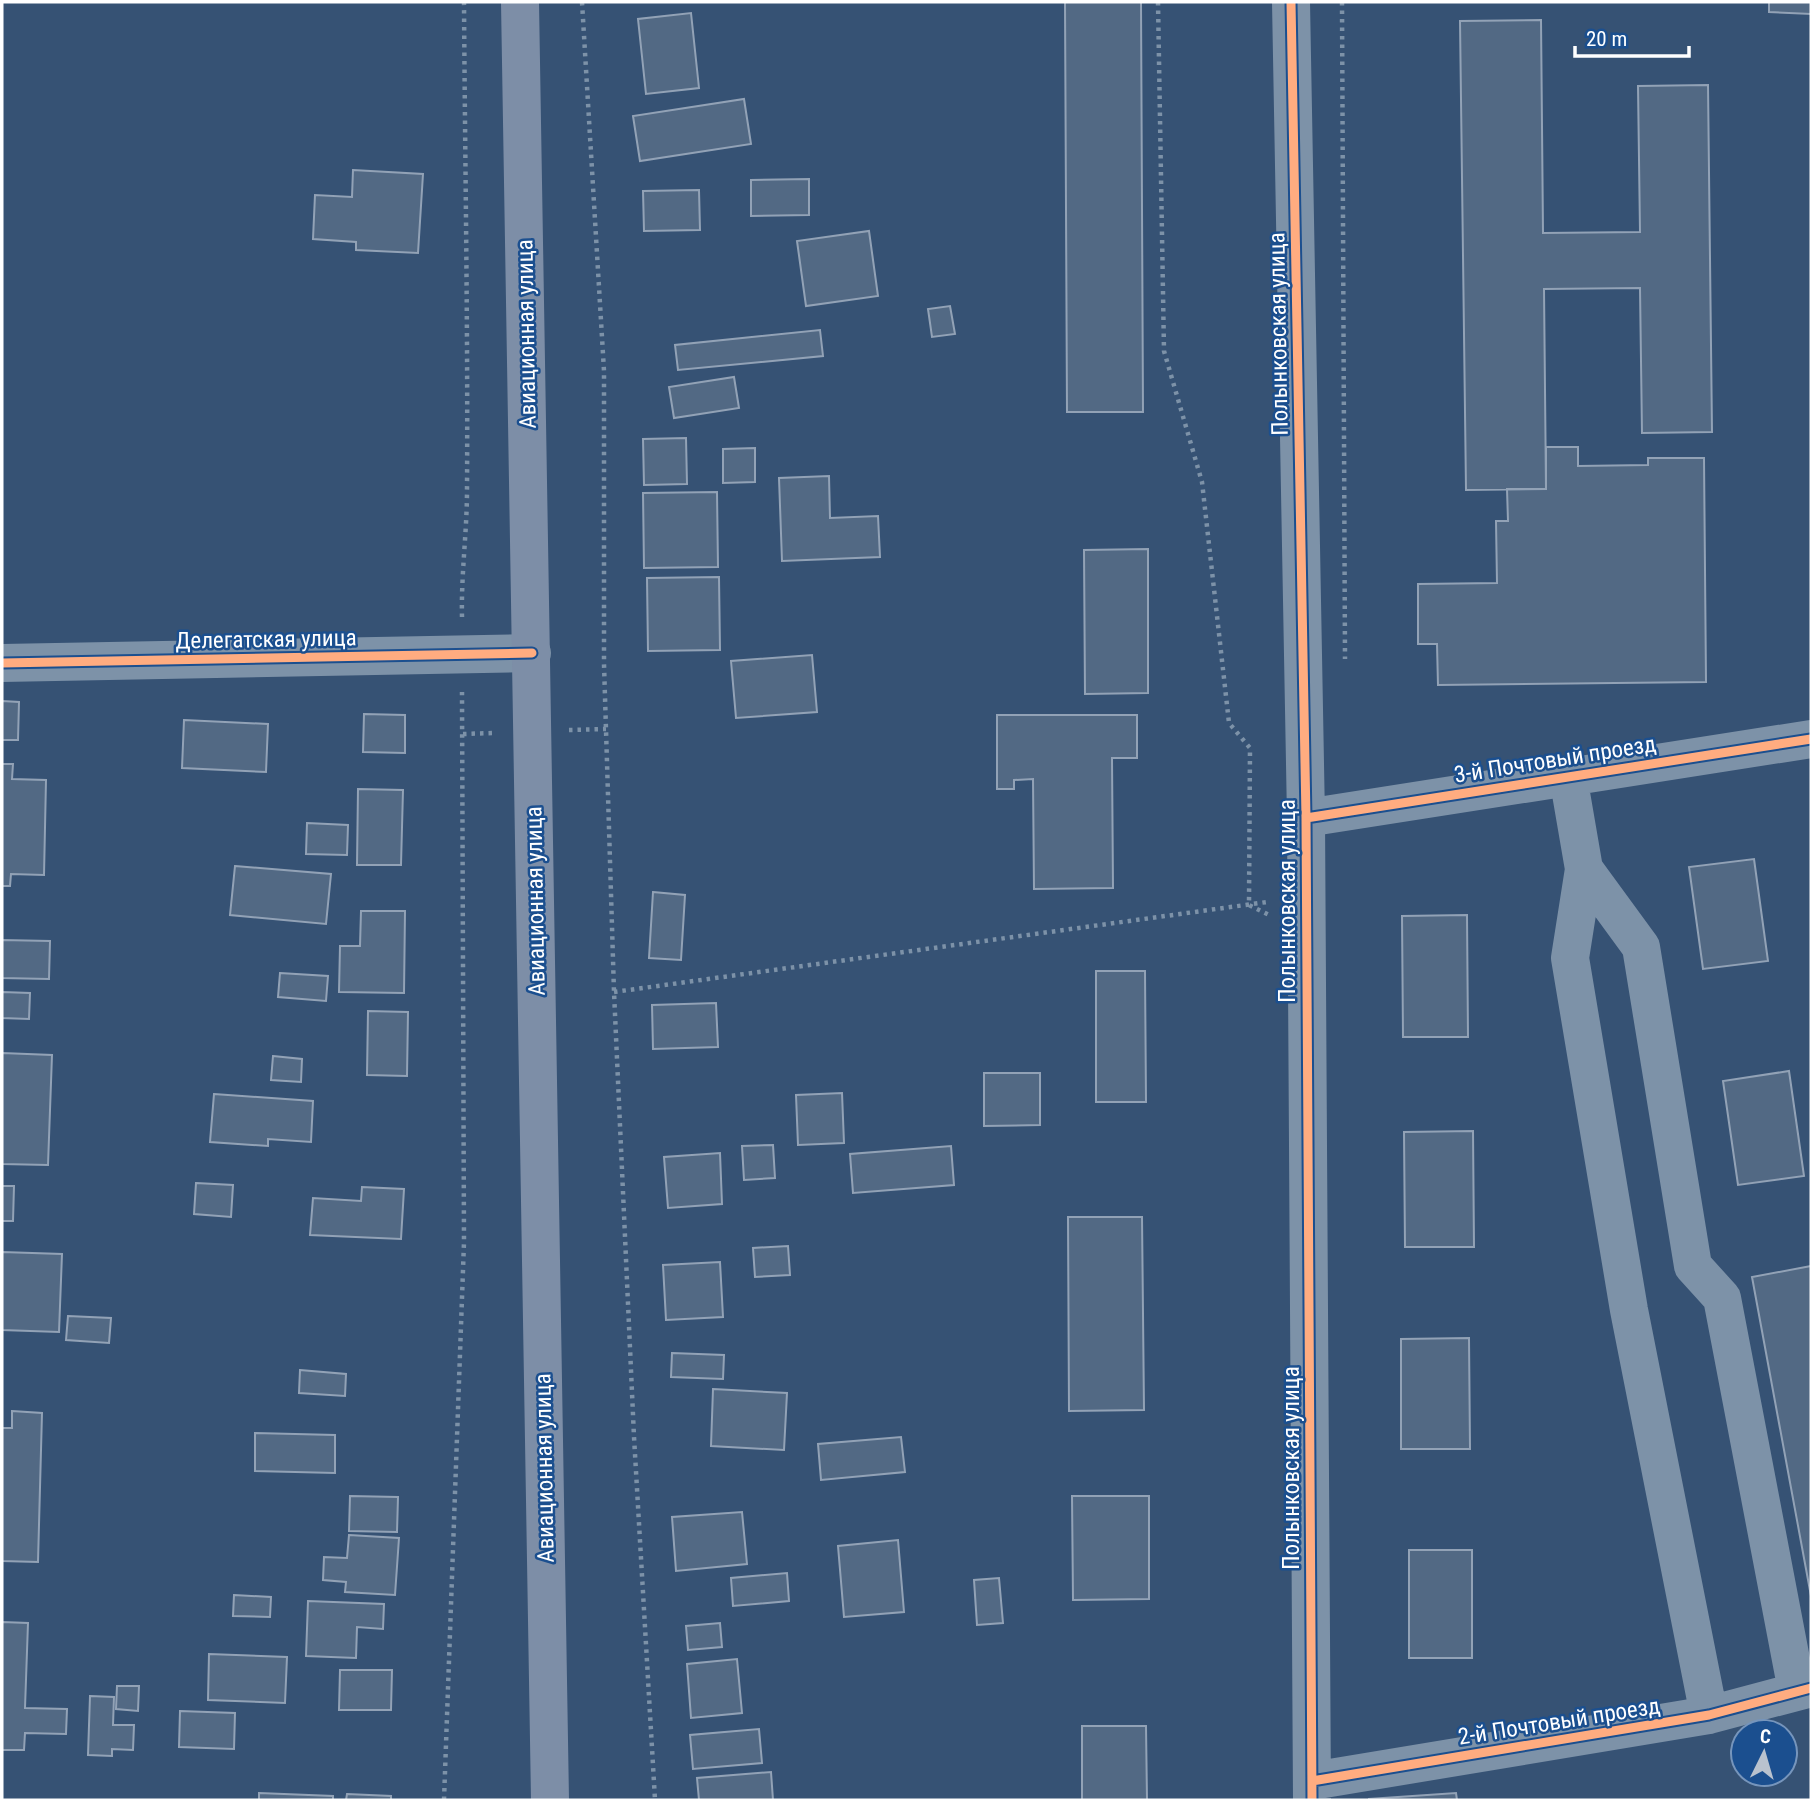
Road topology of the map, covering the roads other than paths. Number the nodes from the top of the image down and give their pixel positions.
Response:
1 (520, 2) edge
2 (1291, 2) edge
3 (532, 653) junction
4 (2, 663) edge
5 (1811, 740) edge
6 (1568, 776) junction
7 (1306, 818) junction
8 (1584, 869) junction
9 (1804, 1689) edge
10 (1709, 1715) junction
11 (1312, 1791) edge
12 (550, 1800) edge

1 - 3 main road, Авиационная улица
2 - 7 street, Полынковская улица
3 - 4 street, Делегатская улица
3 - 12 main road, Авиационная улица
5 - 6 street, 3-й Почтовый проезд
6 - 7 street, 3-й Почтовый проезд
6 - 8 street
7 - 11 street, Полынковская улица
8 - 9 street
8 - 10 street
9 - 10 street, 2-й Почтовый проезд
10 - 11 street, 2-й Почтовый проезд

